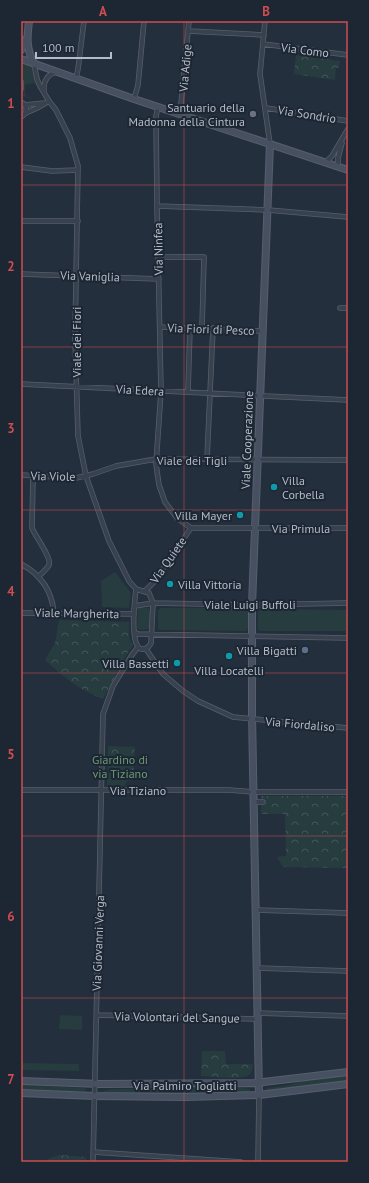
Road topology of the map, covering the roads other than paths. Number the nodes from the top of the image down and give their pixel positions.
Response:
1 (29, 21) edge
2 (84, 21) edge
3 (144, 21) edge
4 (189, 21) edge
5 (265, 21) edge
6 (188, 31) junction
7 (264, 35) junction
8 (27, 37) junction
9 (263, 44) junction
10 (21, 50) edge
11 (348, 55) edge
12 (21, 59) edge
13 (34, 64) junction
14 (58, 72) junction
15 (76, 78) junction
16 (21, 82) edge
17 (21, 89) edge
18 (44, 92) junction
19 (134, 99) junction
20 (21, 102) edge
21 (47, 102) junction
22 (25, 106) junction
23 (158, 107) junction
24 (266, 108) junction
25 (26, 113) junction
26 (180, 114) junction
27 (21, 118) edge
28 (348, 121) edge
29 (348, 129) edge
30 (343, 139) junction
31 (270, 144) junction
32 (326, 162) junction
33 (338, 167) junction
34 (21, 168) edge
35 (78, 170) junction
36 (348, 170) edge
37 (157, 206) junction
38 (268, 210) junction
39 (348, 217) edge
40 (21, 220) edge
41 (78, 221) junction
42 (158, 257) junction
43 (21, 274) edge
44 (77, 276) junction
45 (159, 279) junction
46 (340, 308) dead end
47 (348, 308) edge
48 (160, 327) junction
49 (190, 328) junction
50 (202, 328) junction
51 (213, 328) junction
52 (263, 331) junction
53 (21, 384) edge
54 (76, 386) junction
55 (161, 391) junction
56 (188, 392) junction
57 (210, 393) junction
58 (260, 396) junction
59 (348, 400) edge
60 (156, 459) junction
61 (207, 459) junction
62 (257, 460) junction
63 (348, 460) edge
64 (21, 475) edge
65 (33, 476) junction
66 (86, 476) junction
67 (191, 528) junction
68 (254, 528) junction
69 (348, 528) edge
70 (21, 564) edge
71 (38, 577) junction
72 (136, 589) junction
73 (145, 591) junction
74 (153, 603) junction
75 (348, 603) edge
76 (252, 605) junction
77 (135, 606) junction
78 (21, 613) edge
79 (54, 613) junction
80 (134, 614) junction
81 (134, 632) junction
82 (152, 634) junction
83 (252, 637) junction
84 (348, 638) edge
85 (137, 645) junction
86 (146, 649) junction
87 (252, 719) junction
88 (348, 728) edge
89 (21, 790) edge
90 (101, 790) junction
91 (254, 792) junction
92 (348, 792) edge
93 (254, 802) junction
94 (263, 802) dead end
95 (256, 910) junction
96 (348, 913) edge
97 (257, 968) junction
98 (348, 971) edge
99 (97, 1015) junction
100 (257, 1016) junction
101 (348, 1016) edge
102 (348, 1072) edge
103 (21, 1081) edge
104 (258, 1083) junction
105 (95, 1084) junction
106 (348, 1084) edge
107 (21, 1093) edge
108 (259, 1095) junction
109 (95, 1096) junction
110 (93, 1152) junction
111 (93, 1162) edge
112 (241, 1162) edge
113 (258, 1162) edge

1 - 8 street
2 - 15 street
3 - 19 street
4 - 6 street, Via Adige
5 - 7 street
6 - 7 street
6 - 26 street, Via Adige
7 - 9 street
8 - 10 street
8 - 13 street
9 - 11 street, Via Como
9 - 24 street
12 - 13 street
13 - 14 street
13 - 18 street, Viale dei Fiori
14 - 15 street
14 - 18 street
15 - 19 street
16 - 17 street
18 - 21 street, Viale dei Fiori
19 - 23 street
20 - 22 street
21 - 22 street
21 - 25 street
21 - 35 street, Viale dei Fiori
22 - 25 street
23 - 26 street
23 - 37 street, Via Ninfea
24 - 28 street, Via Sondrio
24 - 31 street
25 - 27 street
26 - 31 street
29 - 30 street
30 - 32 street
30 - 33 street
31 - 32 street
31 - 38 street, Viale Cooperazione
32 - 33 street
33 - 36 street
34 - 35 street
35 - 41 street, Viale dei Fiori
37 - 38 street
37 - 42 street, Via Ninfea
38 - 39 street
38 - 52 street, Viale Cooperazione
40 - 41 street
41 - 44 street, Viale dei Fiori
42 - 45 street, Via Ninfea
42 - 50 street
43 - 44 street, Via Vaniglia
44 - 45 street, Via Vaniglia
44 - 54 street, Viale dei Fiori
45 - 48 street, Via Ninfea
46 - 47 street
48 - 49 street, Via Fiori di Pesco
48 - 55 street, Via Ninfea
49 - 50 street, Via Fiori di Pesco
49 - 56 street
50 - 51 street, Via Fiori di Pesco
51 - 52 street, Via Fiori di Pesco
51 - 57 street
52 - 58 street, Viale Cooperazione
53 - 54 street, Via Edera
54 - 55 street, Via Edera
54 - 66 street, Viale dei Fiori
55 - 56 street, Via Edera
55 - 60 street, Via Ninfea
56 - 57 street, Via Edera
57 - 58 street, Via Edera
57 - 61 street
58 - 59 street, Via Edera
58 - 62 street, Viale Cooperazione
60 - 61 street, Viale dei Tigli
60 - 66 street, Viale dei Tigli
60 - 67 street, Via Ninfea
61 - 62 street, Viale dei Tigli
62 - 63 street, Viale dei Tigli
62 - 68 street, Viale Cooperazione
64 - 65 street, Via Viole
65 - 66 street, Via Viole
65 - 71 street
66 - 72 street, Viale dei Fiori
67 - 68 street, Via Primula
67 - 73 street, Via Quiete
68 - 69 street, Via Primula
68 - 76 street, Viale Cooperazione
70 - 71 street
71 - 79 street
72 - 73 street
72 - 77 street
73 - 74 street
74 - 76 street, Viale Luigi Buffoli
74 - 77 street, Viale Luigi Buffoli
74 - 82 street
75 - 76 street, Viale Luigi Buffoli
76 - 83 street, Viale Cooperazione
77 - 80 street
78 - 79 street, Viale Margherita
79 - 80 street, Viale Margherita
80 - 81 street
81 - 82 street
81 - 85 street
82 - 83 street
82 - 86 street
83 - 84 street
83 - 87 street, Viale Cooperazione
85 - 86 street
85 - 90 street, Via Giovanni Verga
86 - 87 street, Via Fiordaliso
87 - 88 street, Via Fiordaliso
87 - 91 street, Viale Cooperazione
89 - 90 street, Via Tiziano
90 - 91 street, Via Tiziano
90 - 99 street, Via Giovanni Verga
91 - 92 street, Via Tiziano
91 - 93 street, Viale Cooperazione
93 - 94 street
93 - 95 street, Viale Cooperazione
95 - 96 street
95 - 97 street, Viale Cooperazione
97 - 98 street
97 - 100 street, Viale Cooperazione
99 - 100 street, Via Volontari del Sangue
99 - 105 street, Via Giovanni Verga
100 - 101 street, Via Volontari del Sangue
100 - 104 street, Viale Cooperazione
102 - 104 street, Via Palmiro Togliatti
103 - 105 street, Via Palmiro Togliatti
104 - 105 street, Via Palmiro Togliatti
104 - 108 street, Viale Cooperazione
105 - 109 street, Via Giovanni Verga
106 - 108 street, Via Palmiro Togliatti
107 - 109 street, Via Palmiro Togliatti
108 - 109 street, Via Palmiro Togliatti
108 - 113 street
109 - 110 street, Via Giovanni Verga
110 - 111 street, Via Giovanni Verga
110 - 112 street

